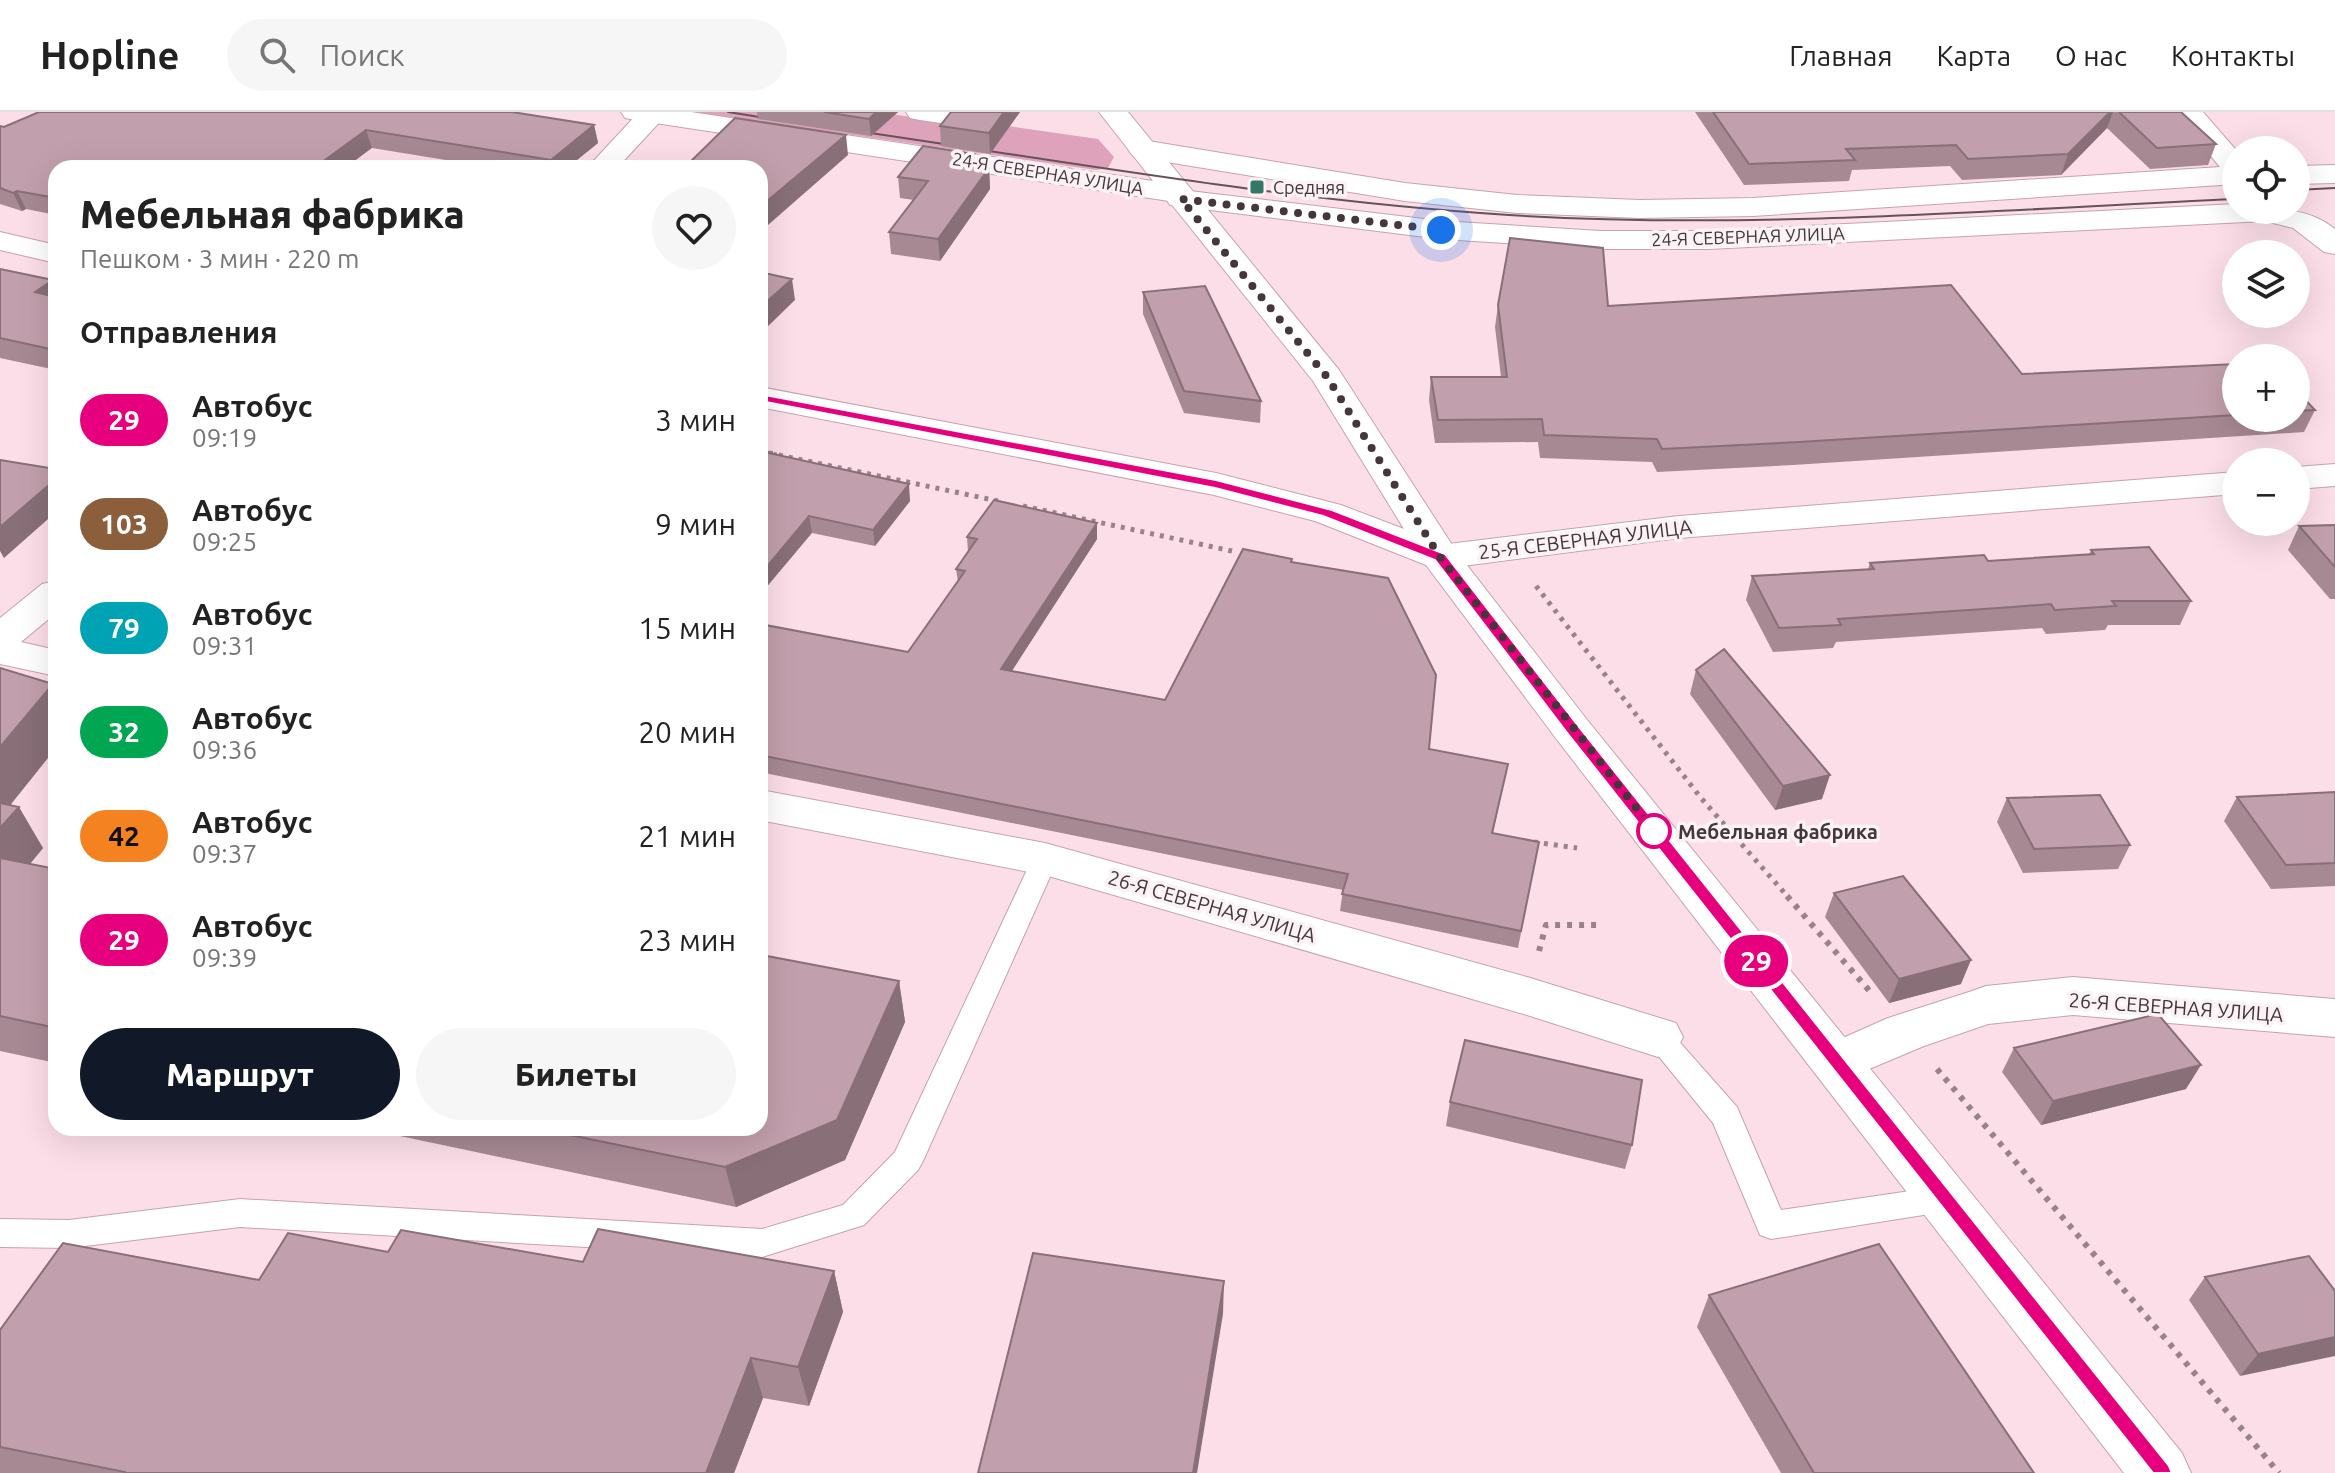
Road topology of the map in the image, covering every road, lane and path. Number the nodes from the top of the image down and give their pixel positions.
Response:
1 (920, 112) edge
2 (1113, 112) edge
3 (2188, 112) edge
4 (647, 113) edge
5 (982, 121) edge
6 (1142, 149) junction
7 (2222, 152) edge
8 (608, 160) edge
9 (2335, 174) edge
10 (2310, 175) edge
11 (2222, 176) edge
12 (1179, 196) junction
13 (2325, 235) edge
14 (0, 241) edge
15 (48, 252) edge
16 (768, 399) edge
17 (768, 453) edge
18 (2335, 475) edge
19 (2310, 477) edge
20 (2222, 484) edge
21 (1001, 501) edge
22 (1016, 505) edge
23 (1506, 548) junction
24 (1232, 551) dead end
25 (1440, 557) junction
26 (48, 600) edge
27 (0, 639) edge
28 (0, 651) edge
29 (48, 661) edge
30 (768, 807) edge
31 (1529, 841) edge
32 (1577, 848) dead end
33 (1045, 859) junction
34 (1602, 925) dead end
35 (1527, 996) junction
36 (2335, 1018) edge
37 (1906, 1032) junction
38 (1658, 1037) joint
39 (1836, 1063) junction
40 (1944, 1200) junction
41 (0, 1233) edge
42 (2161, 1473) edge
43 (2279, 1473) edge

1 - 5 street
2 - 6 street
3 - 7 street
4 - 8 street
4 - 12 street, 24-Я СЕВЕРНАЯ УЛИЦА
6 - 11 street, 24-Я СЕВЕРНАЯ УЛИЦА
6 - 12 street
9 - 10 street
12 - 13 street, 24-Я СЕВЕРНАЯ УЛИЦА
12 - 25 street
14 - 15 street
16 - 25 street, 25-Я СЕВЕРНАЯ УЛИЦА
17 - 21 path
18 - 19 street
20 - 23 street, 25-Я СЕВЕРНАЯ УЛИЦА
22 - 24 path
23 - 25 street, 25-Я СЕВЕРНАЯ УЛИЦА
23 - 37 path
25 - 39 street
26 - 27 street
28 - 29 street
30 - 33 street, 26-Я СЕВЕРНАЯ УЛИЦА
31 - 32 path
33 - 35 street, 26-Я СЕВЕРНАЯ УЛИЦА
33 - 41 lane
34 - 35 path
35 - 38 street, 26-Я СЕВЕРНАЯ УЛИЦА
36 - 37 street, 26-Я СЕВЕРНАЯ УЛИЦА
37 - 39 street, 26-Я СЕВЕРНАЯ УЛИЦА
37 - 43 path
38 - 40 lane
39 - 40 street
40 - 42 street

